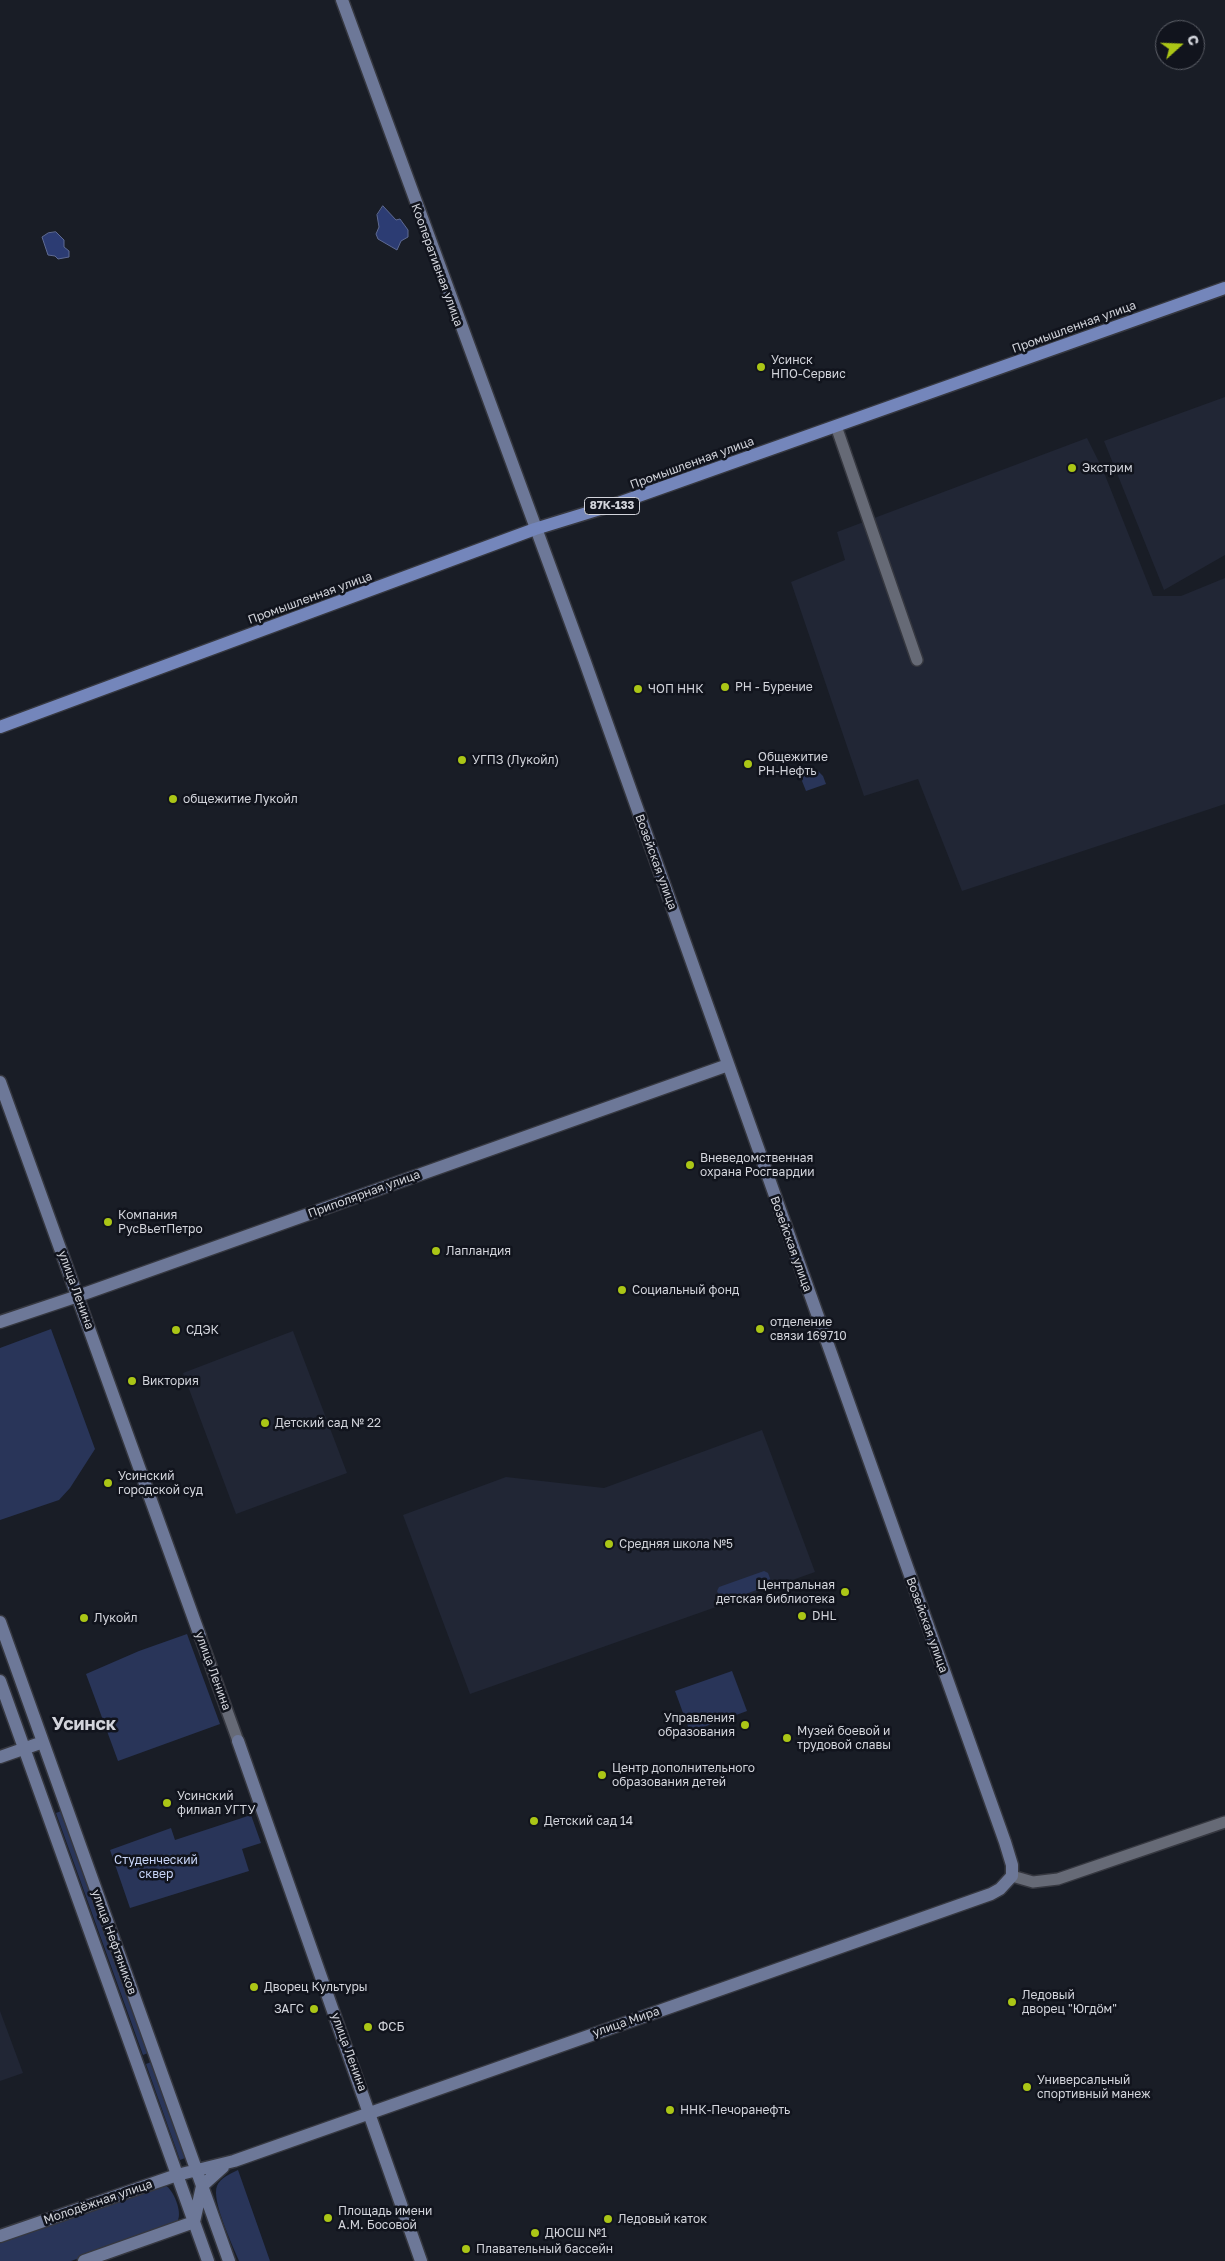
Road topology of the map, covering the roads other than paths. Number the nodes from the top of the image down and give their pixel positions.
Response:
1 (342, 0) edge
2 (1225, 288) edge
3 (836, 426) junction
4 (535, 528) junction
5 (917, 660) dead end
6 (0, 727) edge
7 (728, 1065) junction
8 (0, 1082) edge
9 (78, 1296) junction
10 (0, 1322) edge
11 (0, 1622) edge
12 (200, 1636) joint
13 (0, 1681) edge
14 (238, 1741) joint
15 (43, 1742) junction
16 (24, 1749) junction
17 (0, 1757) edge
18 (1225, 1822) edge
19 (1012, 1876) junction
20 (155, 2055) junction
21 (136, 2062) junction
22 (371, 2113) junction
23 (234, 2161) junction
24 (196, 2170) junction
25 (177, 2174) junction
26 (202, 2186) junction
27 (194, 2222) junction
28 (0, 2236) edge
29 (84, 2261) edge
30 (208, 2261) edge
31 (229, 2261) edge
32 (421, 2261) edge

1 - 4 main road, Кооперативная улица
2 - 3 main road, Промышленная улица / 87К-133
3 - 4 main road, Промышленная улица / 87К-133
3 - 5 street
4 - 6 main road, Промышленная улица / 87К-133
4 - 7 main road, Возейская улица
7 - 9 main road, Приполярная улица
7 - 19 main road, Возейская улица
8 - 9 main road, улица Ленина
9 - 10 main road, Приполярная улица
9 - 12 main road, улица Ленина
11 - 15 main road, улица Нефтяников
12 - 14 street, улица Ленина
13 - 16 main road, улица Нефтяников
14 - 22 main road, улица Ленина
15 - 16 main road
15 - 20 main road, улица Нефтяников
16 - 17 main road
16 - 21 main road, улица Нефтяников
18 - 19 street
19 - 22 main road, улица Мира
20 - 21 main road
20 - 24 main road, улица Нефтяников
21 - 25 main road, улица Нефтяников
22 - 23 main road, улица Мира
22 - 32 main road, улица Ленина
23 - 24 main road, улица Мира
23 - 26 main road, улица Мира
24 - 25 main road, Молодёжная улица
24 - 26 main road, улица Нефтяников
25 - 27 main road, улица Нефтяников
25 - 28 main road, Молодёжная улица
26 - 27 main road
26 - 31 main road, улица Нефтяников
27 - 29 main road
27 - 30 main road, улица Нефтяников

